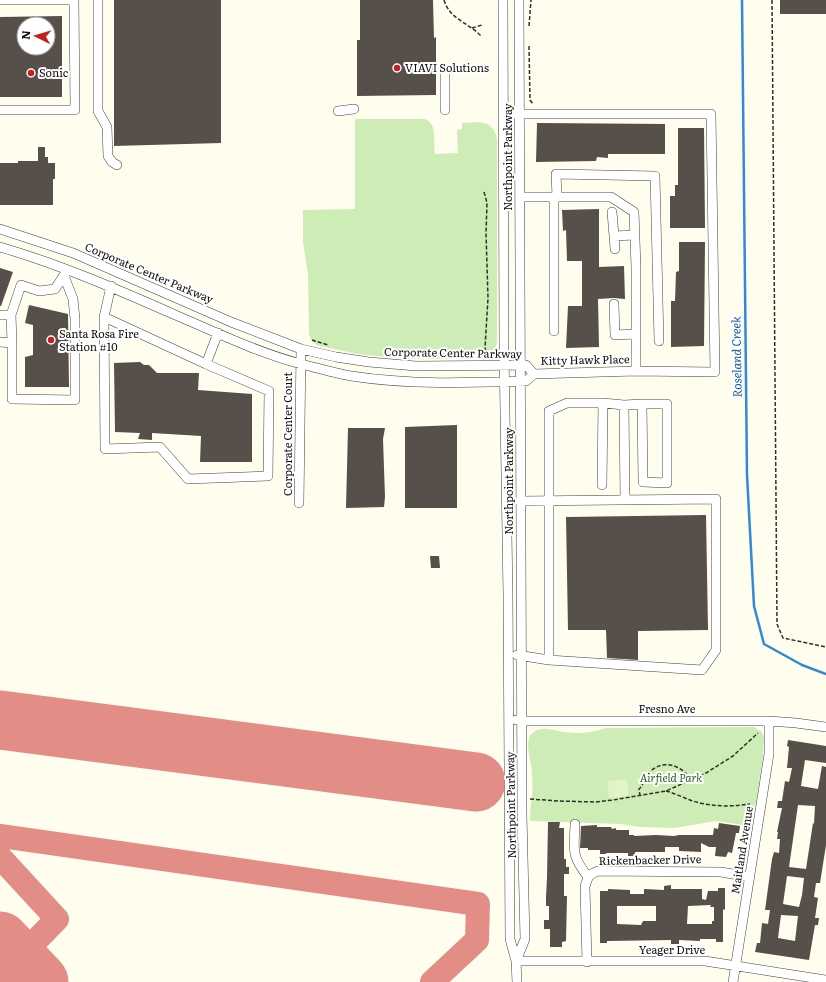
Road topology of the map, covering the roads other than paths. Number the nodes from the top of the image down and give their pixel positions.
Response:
1 (0, 0) edge
2 (74, 0) edge
3 (98, 0) edge
4 (503, 0) edge
5 (519, 0) edge
6 (445, 72) dead end
7 (354, 109) dead end
8 (0, 110) edge
9 (338, 110) dead end
10 (445, 110) dead end
11 (504, 114) junction
12 (519, 114) junction
13 (117, 165) dead end
14 (520, 197) junction
15 (555, 197) junction
16 (612, 212) dead end
17 (0, 229) edge
18 (635, 234) junction
19 (614, 236) junction
20 (0, 246) edge
21 (615, 249) dead end
22 (66, 273) junction
23 (111, 286) junction
24 (614, 304) dead end
25 (0, 315) edge
26 (11, 315) junction
27 (104, 317) junction
28 (554, 331) dead end
29 (218, 333) junction
30 (636, 334) junction
31 (659, 341) dead end
32 (0, 342) edge
33 (12, 343) junction
34 (301, 349) junction
35 (206, 364) junction
36 (300, 364) junction
37 (504, 365) junction
38 (520, 365) junction
39 (636, 371) junction
40 (534, 374) junction
41 (520, 381) junction
42 (504, 382) junction
43 (602, 403) junction
44 (642, 404) junction
45 (624, 405) junction
46 (602, 485) dead end
47 (625, 500) junction
48 (521, 501) junction
49 (548, 501) junction
50 (299, 503) dead end
51 (508, 655) junction
52 (522, 655) junction
53 (549, 660) junction
54 (508, 718) junction
55 (522, 721) junction
56 (769, 721) junction
57 (826, 727) edge
58 (575, 824) dead end
59 (588, 877) junction
60 (750, 877) junction
61 (516, 961) junction
62 (587, 962) junction
63 (736, 965) junction
64 (826, 977) edge
65 (517, 982) edge
66 (733, 982) edge

1 - 2 street
2 - 8 street
3 - 13 street
4 - 11 street, Northpoint Parkway
5 - 12 street, Northpoint Parkway
6 - 10 street
7 - 9 street
11 - 12 street
11 - 37 street, Northpoint Parkway
12 - 14 street, Northpoint Parkway
12 - 39 street, Kitty Hawk Place
14 - 15 street
14 - 38 street, Northpoint Parkway
15 - 18 street
15 - 28 street
15 - 31 street
16 - 19 street
17 - 34 street, Corporate Center Parkway
18 - 19 street
18 - 30 street
19 - 21 street
20 - 22 street
22 - 23 street
22 - 26 street
22 - 33 street
23 - 27 street
23 - 29 street
24 - 30 street
25 - 26 street
26 - 33 street
27 - 35 street
27 - 35 street
29 - 35 street
29 - 36 street
30 - 39 street
32 - 33 street
34 - 36 street, Corporate Center Court
34 - 37 street, Corporate Center Parkway
36 - 42 street
36 - 50 street, Corporate Center Court
37 - 38 street, Corporate Center Parkway
37 - 42 street, Northpoint Parkway
38 - 40 street, Corporate Center Parkway
38 - 41 street, Northpoint Parkway
39 - 40 street, Kitty Hawk Place
40 - 41 street
41 - 42 street
41 - 48 street, Northpoint Parkway
42 - 51 street, Northpoint Parkway
43 - 45 street
43 - 46 street
43 - 49 street
44 - 44 street
44 - 45 street
45 - 47 street
47 - 49 street
47 - 53 street
48 - 49 street
48 - 52 street, Northpoint Parkway
49 - 53 street
51 - 52 street
51 - 54 street, Northpoint Parkway
52 - 53 street
52 - 55 street, Northpoint Parkway
54 - 55 street, Fresno Ave
54 - 61 street, Northpoint Parkway
55 - 56 street, Fresno Ave
55 - 61 street, Northpoint Parkway
56 - 57 street, Fresno Ave
56 - 60 street, Maitland Avenue
58 - 59 street
59 - 60 street, Rickenbacker Drive
59 - 62 street, Rickenbacker Drive
60 - 63 street, Maitland Avenue
61 - 62 street, Yeager Drive
61 - 65 street, Northpoint Parkway
62 - 63 street, Yeager Drive
63 - 64 street, Yeager Drive
63 - 66 street, Maitland Avenue

